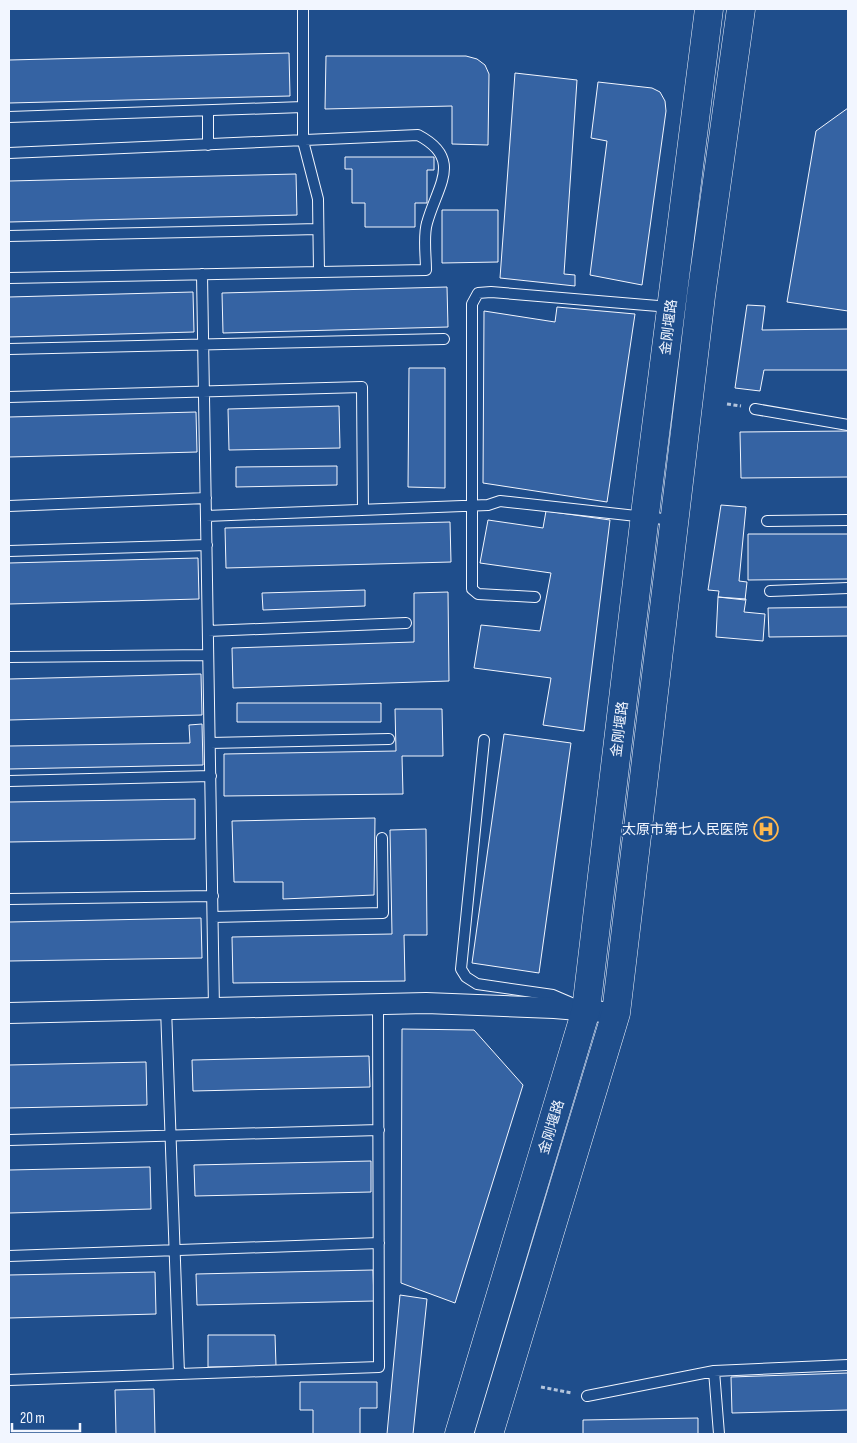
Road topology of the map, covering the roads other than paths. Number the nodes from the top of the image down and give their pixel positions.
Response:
1 (303, 9) edge
2 (709, 9) edge
3 (741, 9) edge
4 (303, 107) junction
5 (208, 111) junction
6 (9, 117) edge
7 (303, 141) junction
8 (208, 146) junction
9 (9, 153) edge
10 (318, 228) junction
11 (9, 236) edge
12 (319, 272) junction
13 (202, 274) junction
14 (9, 278) edge
15 (671, 308) junction
16 (444, 339) dead end
17 (203, 344) junction
18 (9, 349) edge
19 (204, 391) junction
20 (9, 397) edge
21 (755, 409) dead end
22 (848, 425) edge
23 (206, 498) junction
24 (9, 506) edge
25 (472, 506) junction
26 (363, 510) junction
27 (206, 516) junction
28 (645, 517) junction
29 (675, 520) junction
30 (848, 520) edge
31 (767, 521) dead end
32 (207, 545) junction
33 (9, 551) edge
34 (848, 588) edge
35 (770, 591) dead end
36 (535, 597) dead end
37 (406, 623) dead end
38 (208, 631) junction
39 (208, 655) junction
40 (9, 658) edge
41 (389, 739) dead end
42 (484, 740) dead end
43 (210, 743) junction
44 (210, 776) junction
45 (9, 781) edge
46 (382, 838) dead end
47 (213, 896) junction
48 (9, 899) edge
49 (213, 917) junction
50 (378, 1004) junction
51 (166, 1008) junction
52 (214, 1009) junction
53 (586, 1010) junction
54 (9, 1013) edge
55 (616, 1013) junction
56 (379, 1130) junction
57 (171, 1136) junction
58 (9, 1140) edge
59 (379, 1243) junction
60 (175, 1250) junction
61 (9, 1256) edge
62 (848, 1365) edge
63 (714, 1371) junction
64 (179, 1374) junction
65 (9, 1380) edge
66 (588, 1396) road end
67 (459, 1434) edge
68 (489, 1434) edge
69 (719, 1434) edge

1 - 4 lane
2 - 15 main road, 金刚堰路
3 - 29 main road
4 - 5 lane
4 - 7 lane
5 - 6 lane
5 - 8 lane
7 - 8 lane
7 - 10 lane
7 - 12 lane
8 - 9 lane
10 - 11 lane
10 - 12 lane
12 - 13 lane
13 - 14 lane
13 - 17 lane
15 - 25 lane
15 - 28 main road, 金刚堰路
16 - 17 lane
17 - 18 lane
17 - 19 lane
19 - 20 lane
19 - 23 lane
19 - 26 lane
21 - 22 lane
23 - 24 lane
23 - 27 lane
25 - 26 lane
25 - 28 lane
25 - 36 lane
26 - 27 lane
27 - 32 lane
28 - 29 lane
28 - 53 main road, 金刚堰路
29 - 55 main road
30 - 31 lane
32 - 33 lane
32 - 38 lane
34 - 35 lane
37 - 38 lane
38 - 39 lane
39 - 40 lane
39 - 43 lane
41 - 43 lane
42 - 53 lane
43 - 44 lane
44 - 45 lane
44 - 47 lane
46 - 49 lane
47 - 48 lane
47 - 49 lane
49 - 52 lane
50 - 52 street
50 - 53 street
50 - 56 lane
51 - 52 street
51 - 54 street
51 - 57 lane
53 - 55 street
53 - 67 main road, 金刚堰路
55 - 68 main road
56 - 57 lane
56 - 59 lane
57 - 58 lane
57 - 60 lane
59 - 60 lane
59 - 64 lane
60 - 61 lane
60 - 64 lane
62 - 63 lane
63 - 66 lane
63 - 69 lane
64 - 65 lane

